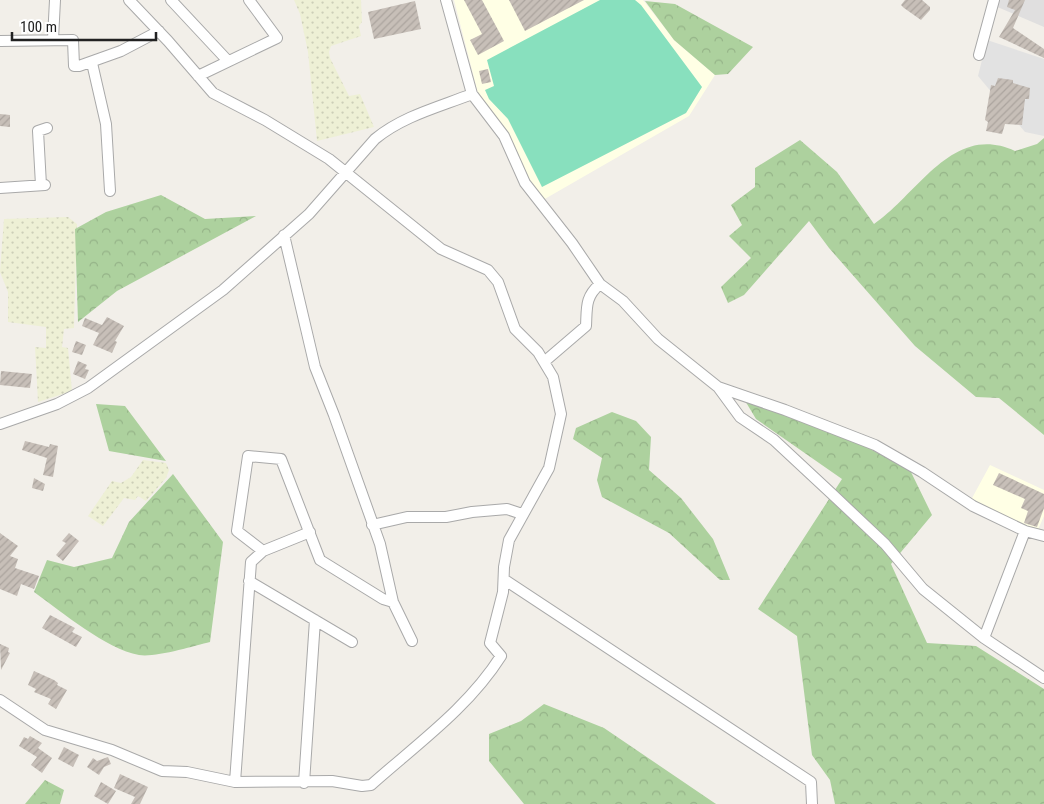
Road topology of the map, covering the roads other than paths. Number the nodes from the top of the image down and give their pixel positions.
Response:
1 (55, 0) edge
2 (129, 0) edge
3 (171, 0) edge
4 (249, 0) edge
5 (446, 0) edge
6 (994, 0) edge
7 (159, 31) junction
8 (53, 39) junction
9 (0, 41) edge
10 (979, 55) dead end
11 (228, 61) junction
12 (92, 63) junction
13 (198, 76) junction
14 (472, 94) junction
15 (47, 128) dead end
16 (346, 173) junction
17 (0, 188) edge
18 (110, 191) dead end
19 (284, 235) junction
20 (600, 284) junction
21 (544, 362) junction
22 (718, 387) junction
23 (0, 424) edge
24 (522, 514) junction
25 (372, 524) junction
26 (1025, 531) junction
27 (310, 532) junction
28 (1044, 536) edge
29 (263, 551) junction
30 (505, 580) junction
31 (249, 581) junction
32 (393, 602) junction
33 (315, 620) junction
34 (984, 638) junction
35 (412, 641) dead end
36 (352, 642) dead end
37 (1044, 678) edge
38 (0, 700) edge
39 (235, 782) junction
40 (304, 782) junction
41 (812, 804) edge

1 - 8 street
2 - 7 street
3 - 11 street
4 - 11 street
5 - 14 street
6 - 10 street
7 - 12 street
7 - 13 street
8 - 9 street
8 - 12 street
11 - 13 street
12 - 18 street
13 - 16 street
14 - 16 street
14 - 20 street
15 - 17 street
16 - 19 street
16 - 21 street
19 - 23 street
19 - 25 street
20 - 21 street
20 - 22 street
21 - 24 street
22 - 26 street
22 - 34 street
24 - 25 street
24 - 30 street
25 - 32 street
26 - 28 street
26 - 34 street
27 - 29 street
27 - 29 street
27 - 32 street
29 - 31 street
30 - 40 street
30 - 41 street
31 - 33 street
31 - 39 street
32 - 35 street
33 - 36 street
33 - 40 street
34 - 37 street
38 - 39 street
39 - 40 street

